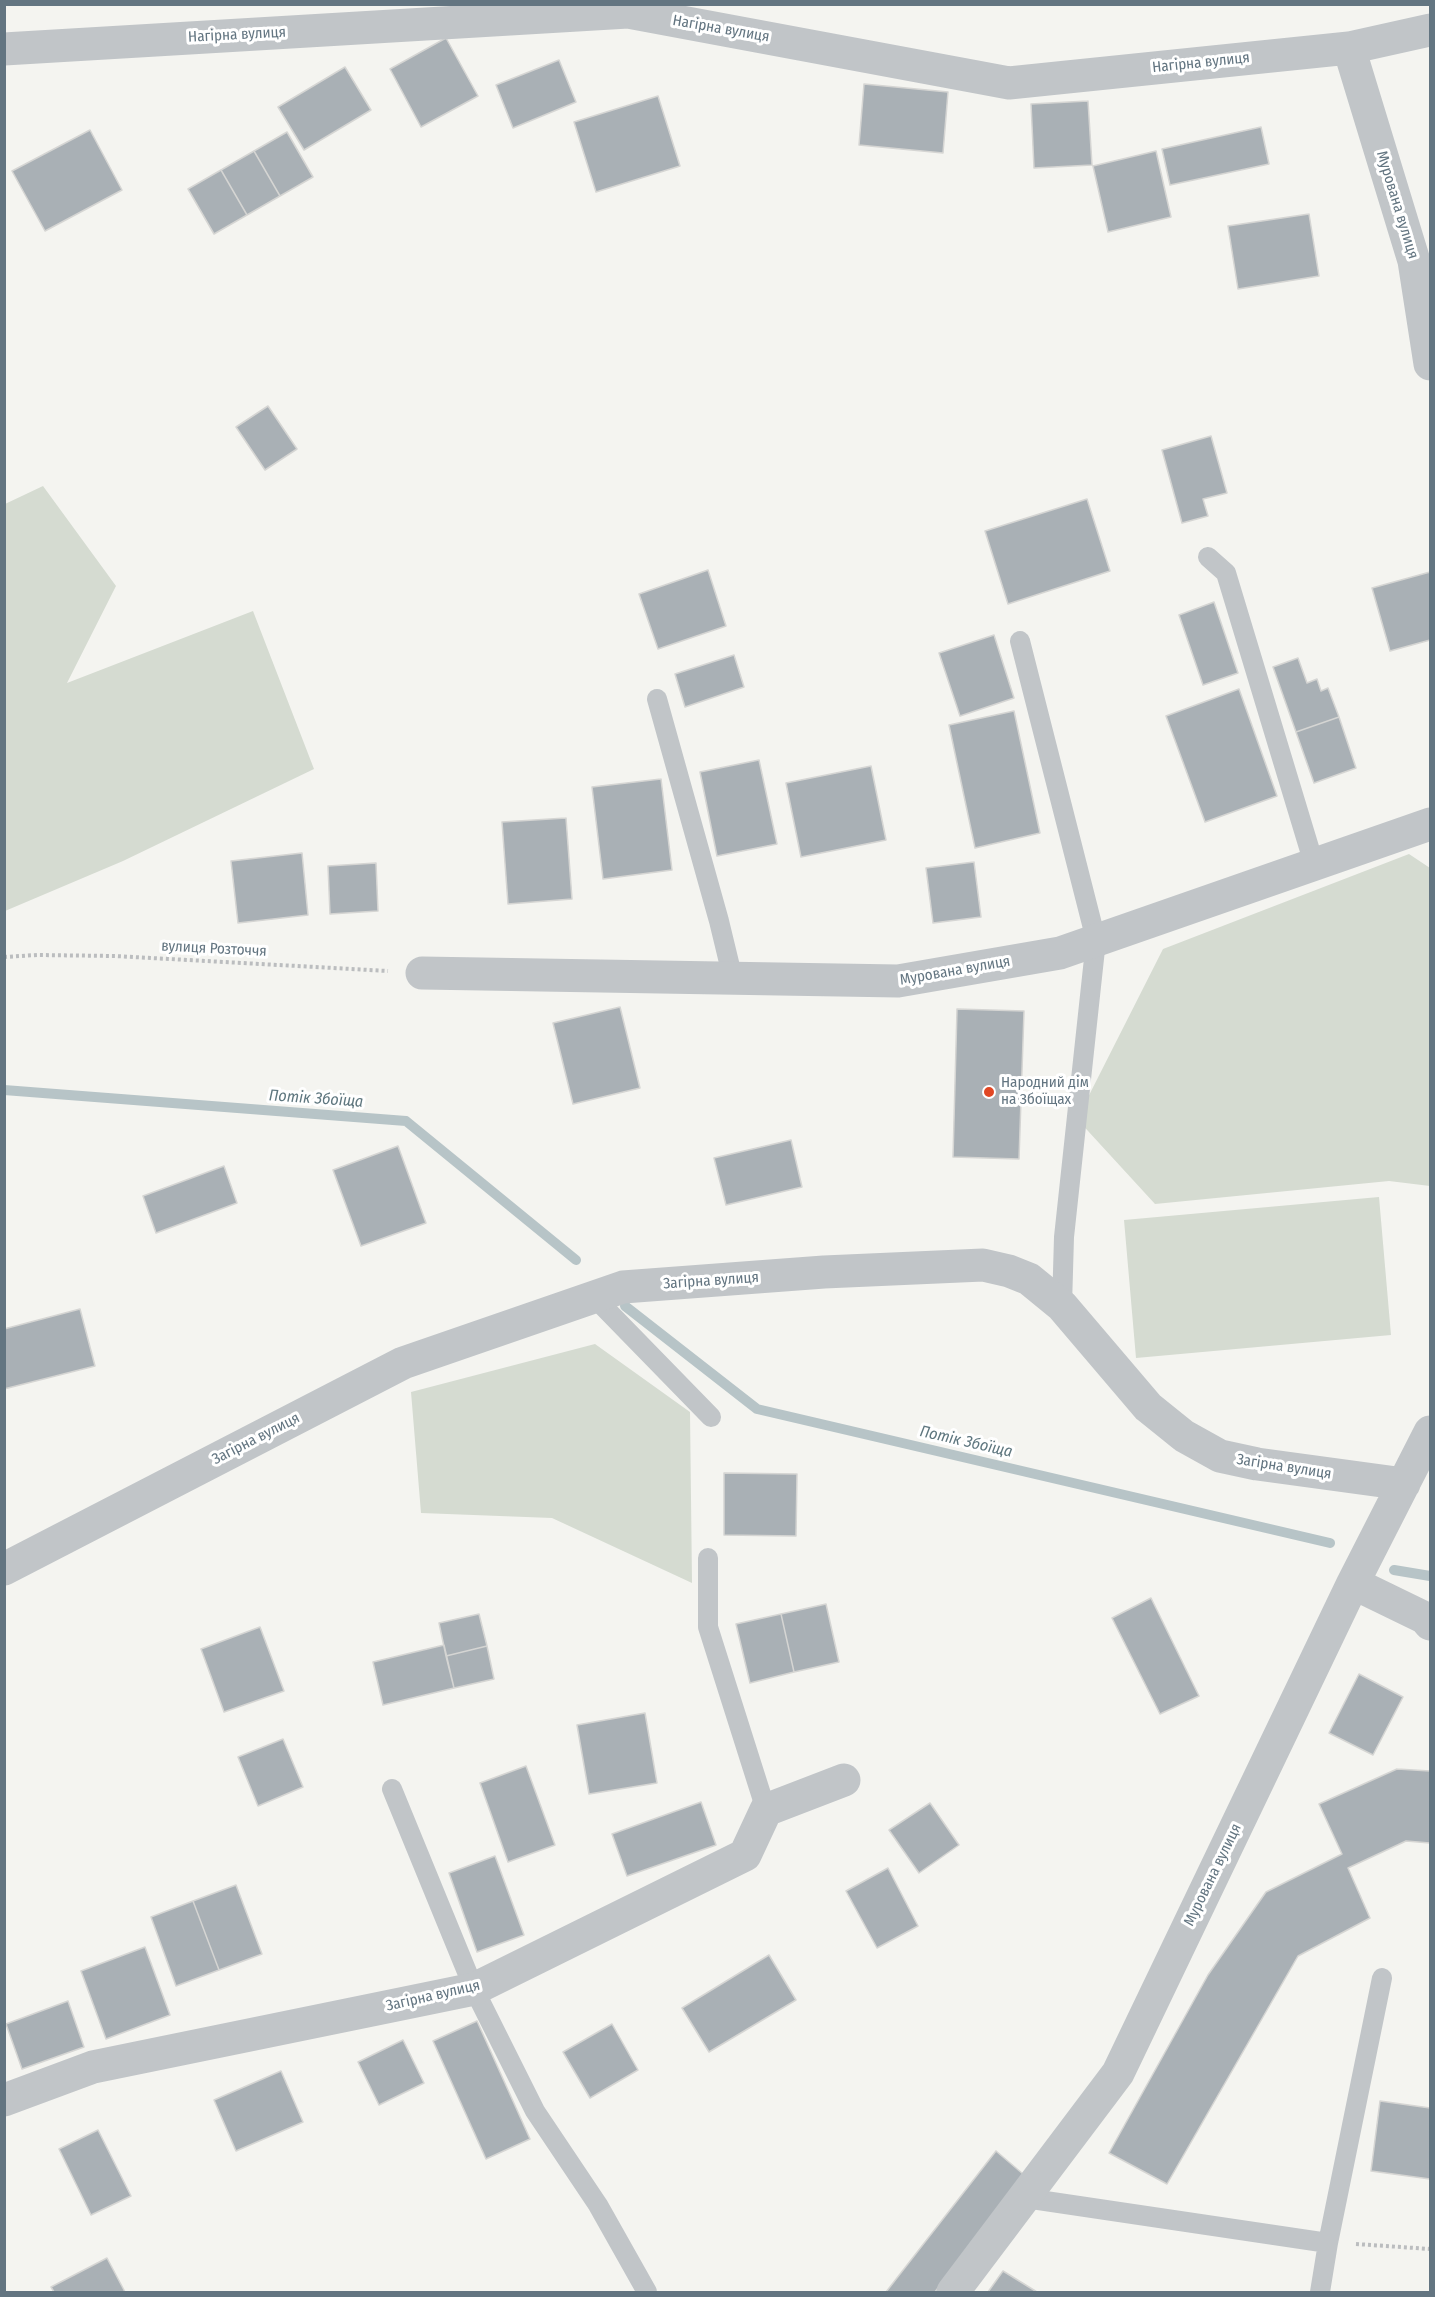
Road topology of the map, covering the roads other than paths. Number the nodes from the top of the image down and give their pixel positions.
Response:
1 (1431, 30) edge
2 (1349, 48) junction
3 (4, 49) edge
4 (1431, 364) edge
5 (1208, 557) dead end
6 (1020, 641) dead end
7 (657, 699) dead end
8 (1431, 825) edge
9 (1314, 864) junction
10 (1096, 940) junction
11 (422, 972) road end
12 (733, 979) junction
13 (594, 1297) junction
14 (1062, 1306) junction
15 (711, 1417) dead end
16 (1431, 1432) edge
17 (1404, 1484) junction
18 (708, 1558) dead end
19 (4, 1569) edge
20 (1353, 1583) junction
21 (1431, 1624) edge
22 (844, 1780) dead end
23 (392, 1789) dead end
24 (766, 1810) junction
25 (1382, 1978) dead end
26 (474, 1989) junction
27 (4, 2100) edge
28 (1025, 2198) junction
29 (1328, 2243) junction
30 (647, 2292) edge
31 (953, 2292) edge
32 (1320, 2292) edge

1 - 2 street, Нагірна вулиця
2 - 3 street, Нагірна вулиця
2 - 4 street, Мурована вулиця
5 - 9 lane
6 - 10 lane
7 - 12 lane
8 - 9 street, Мурована вулиця
9 - 10 street, Мурована вулиця
10 - 12 street, Мурована вулиця
10 - 14 lane
11 - 12 street, Мурована вулиця
13 - 14 street, Загірна вулиця
13 - 15 lane
13 - 19 street, Загірна вулиця
14 - 17 street, Загірна вулиця
16 - 17 street, Мурована вулиця
17 - 20 street, Мурована вулиця
18 - 24 lane
20 - 21 street
20 - 28 street, Мурована вулиця
22 - 24 street
23 - 26 lane
24 - 26 street, Загірна вулиця
25 - 29 lane
26 - 27 street, Загірна вулиця
26 - 30 lane
28 - 29 lane
28 - 31 street, Мурована вулиця
29 - 32 lane

